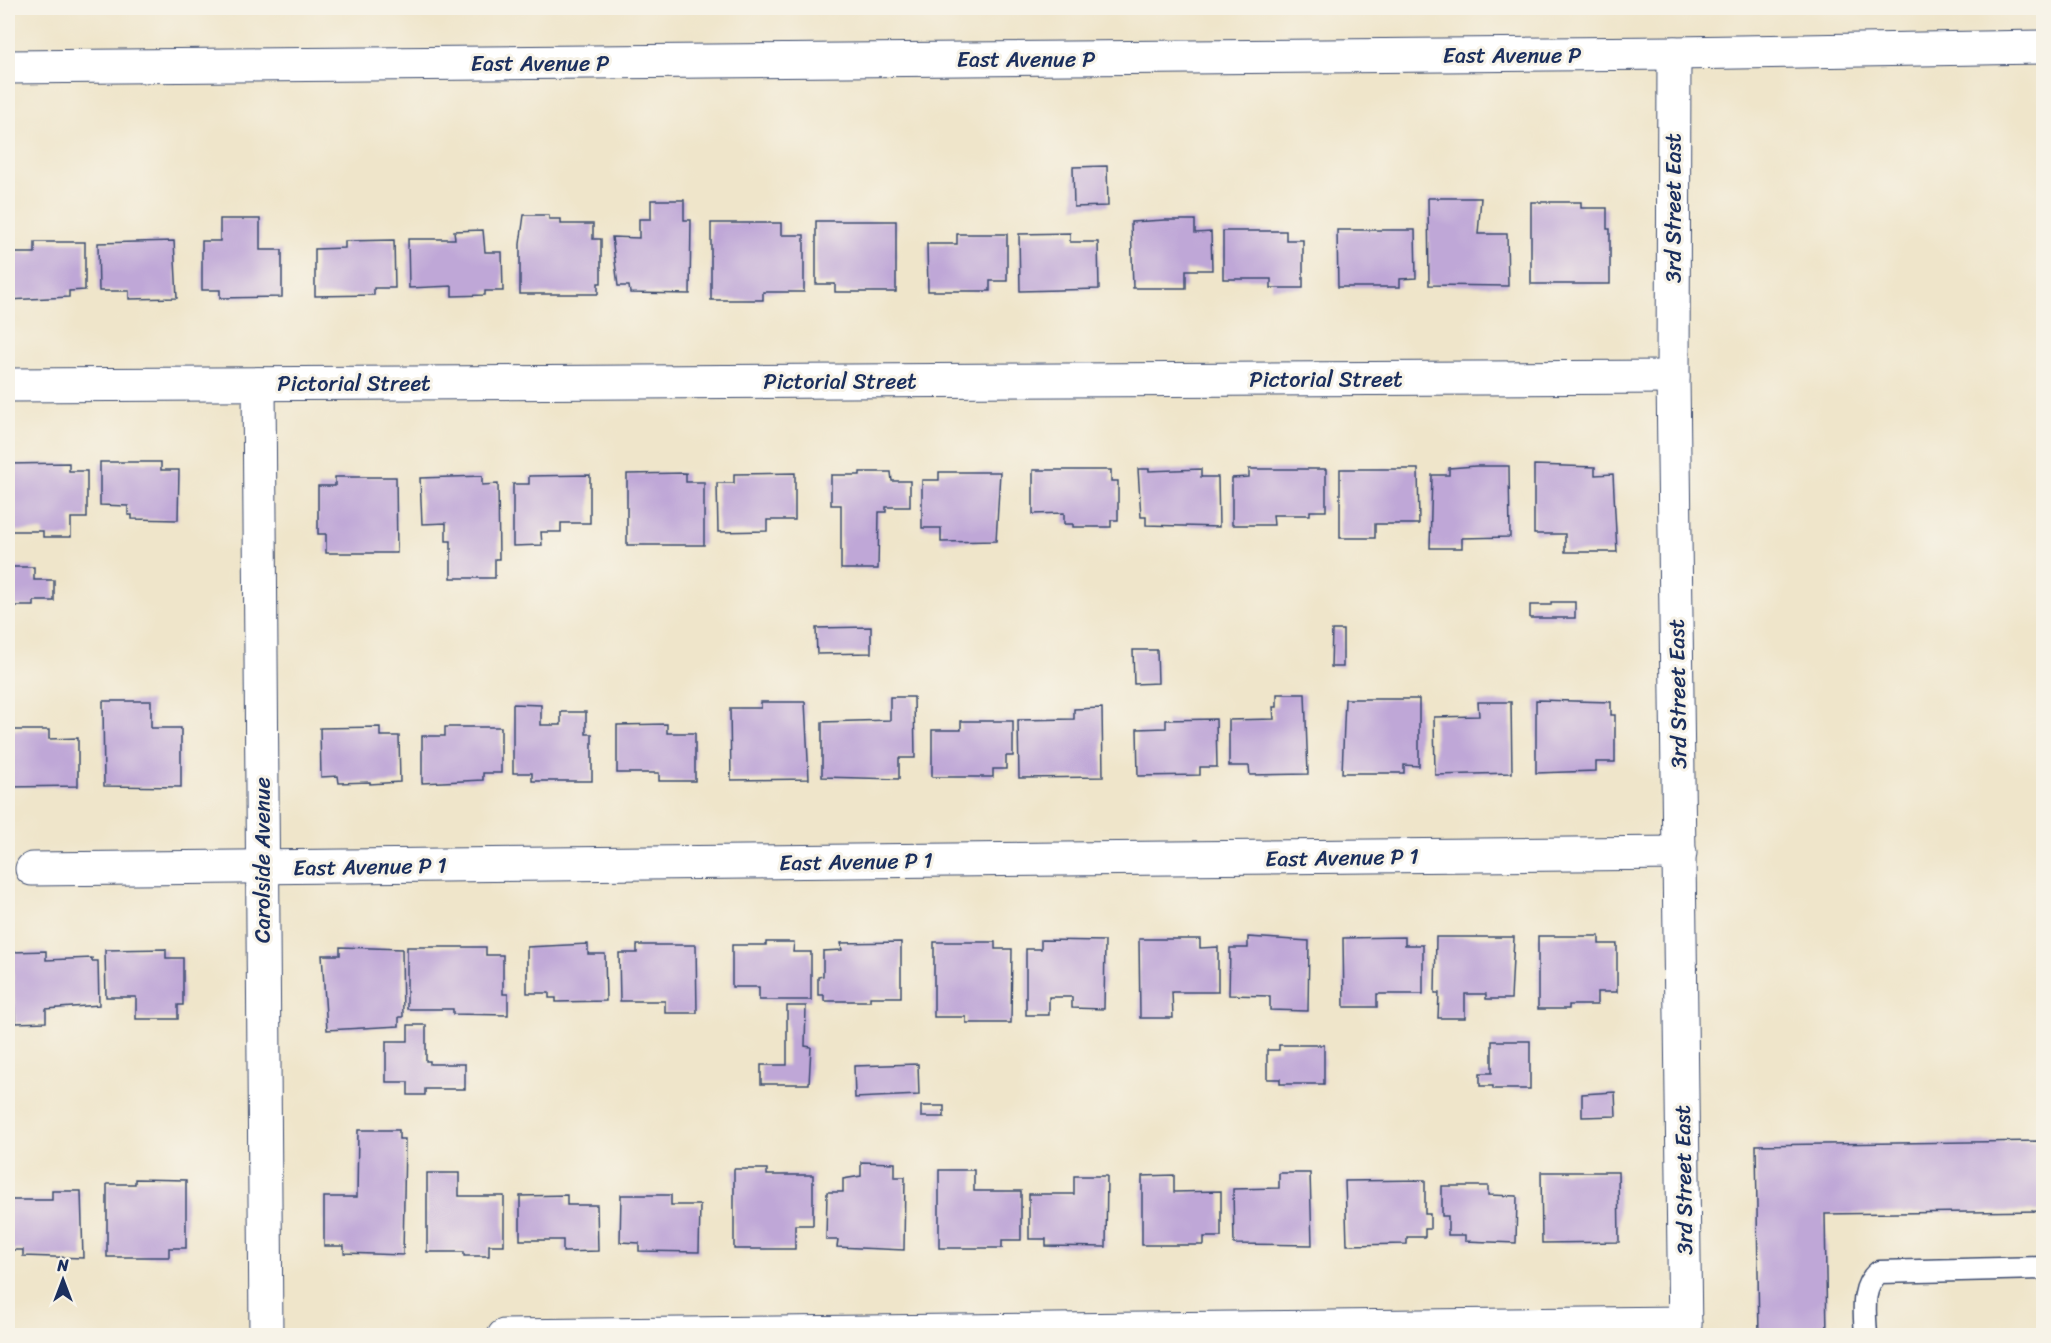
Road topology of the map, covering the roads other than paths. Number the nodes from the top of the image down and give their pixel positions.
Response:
1 (2043, 47) edge
2 (1674, 53) junction
3 (8, 67) edge
4 (1673, 377) junction
5 (259, 384) junction
6 (8, 385) edge
7 (1680, 853) junction
8 (262, 867) junction
9 (32, 868) dead end
10 (2043, 1268) edge
11 (1685, 1329) edge
12 (266, 1335) edge
13 (504, 1335) edge
14 (1866, 1335) edge

1 - 2 street, East Avenue P
2 - 3 street, East Avenue P
2 - 4 street, 3rd Street East
4 - 5 street, Pictorial Street
4 - 7 street, 3rd Street East
5 - 6 street, Pictorial Street
5 - 8 street, Carolside Avenue
7 - 8 street, East Avenue P 1
7 - 11 street, 3rd Street East
8 - 9 street, East Avenue P 1
8 - 12 street, Carolside Avenue
10 - 14 lane
11 - 13 street

